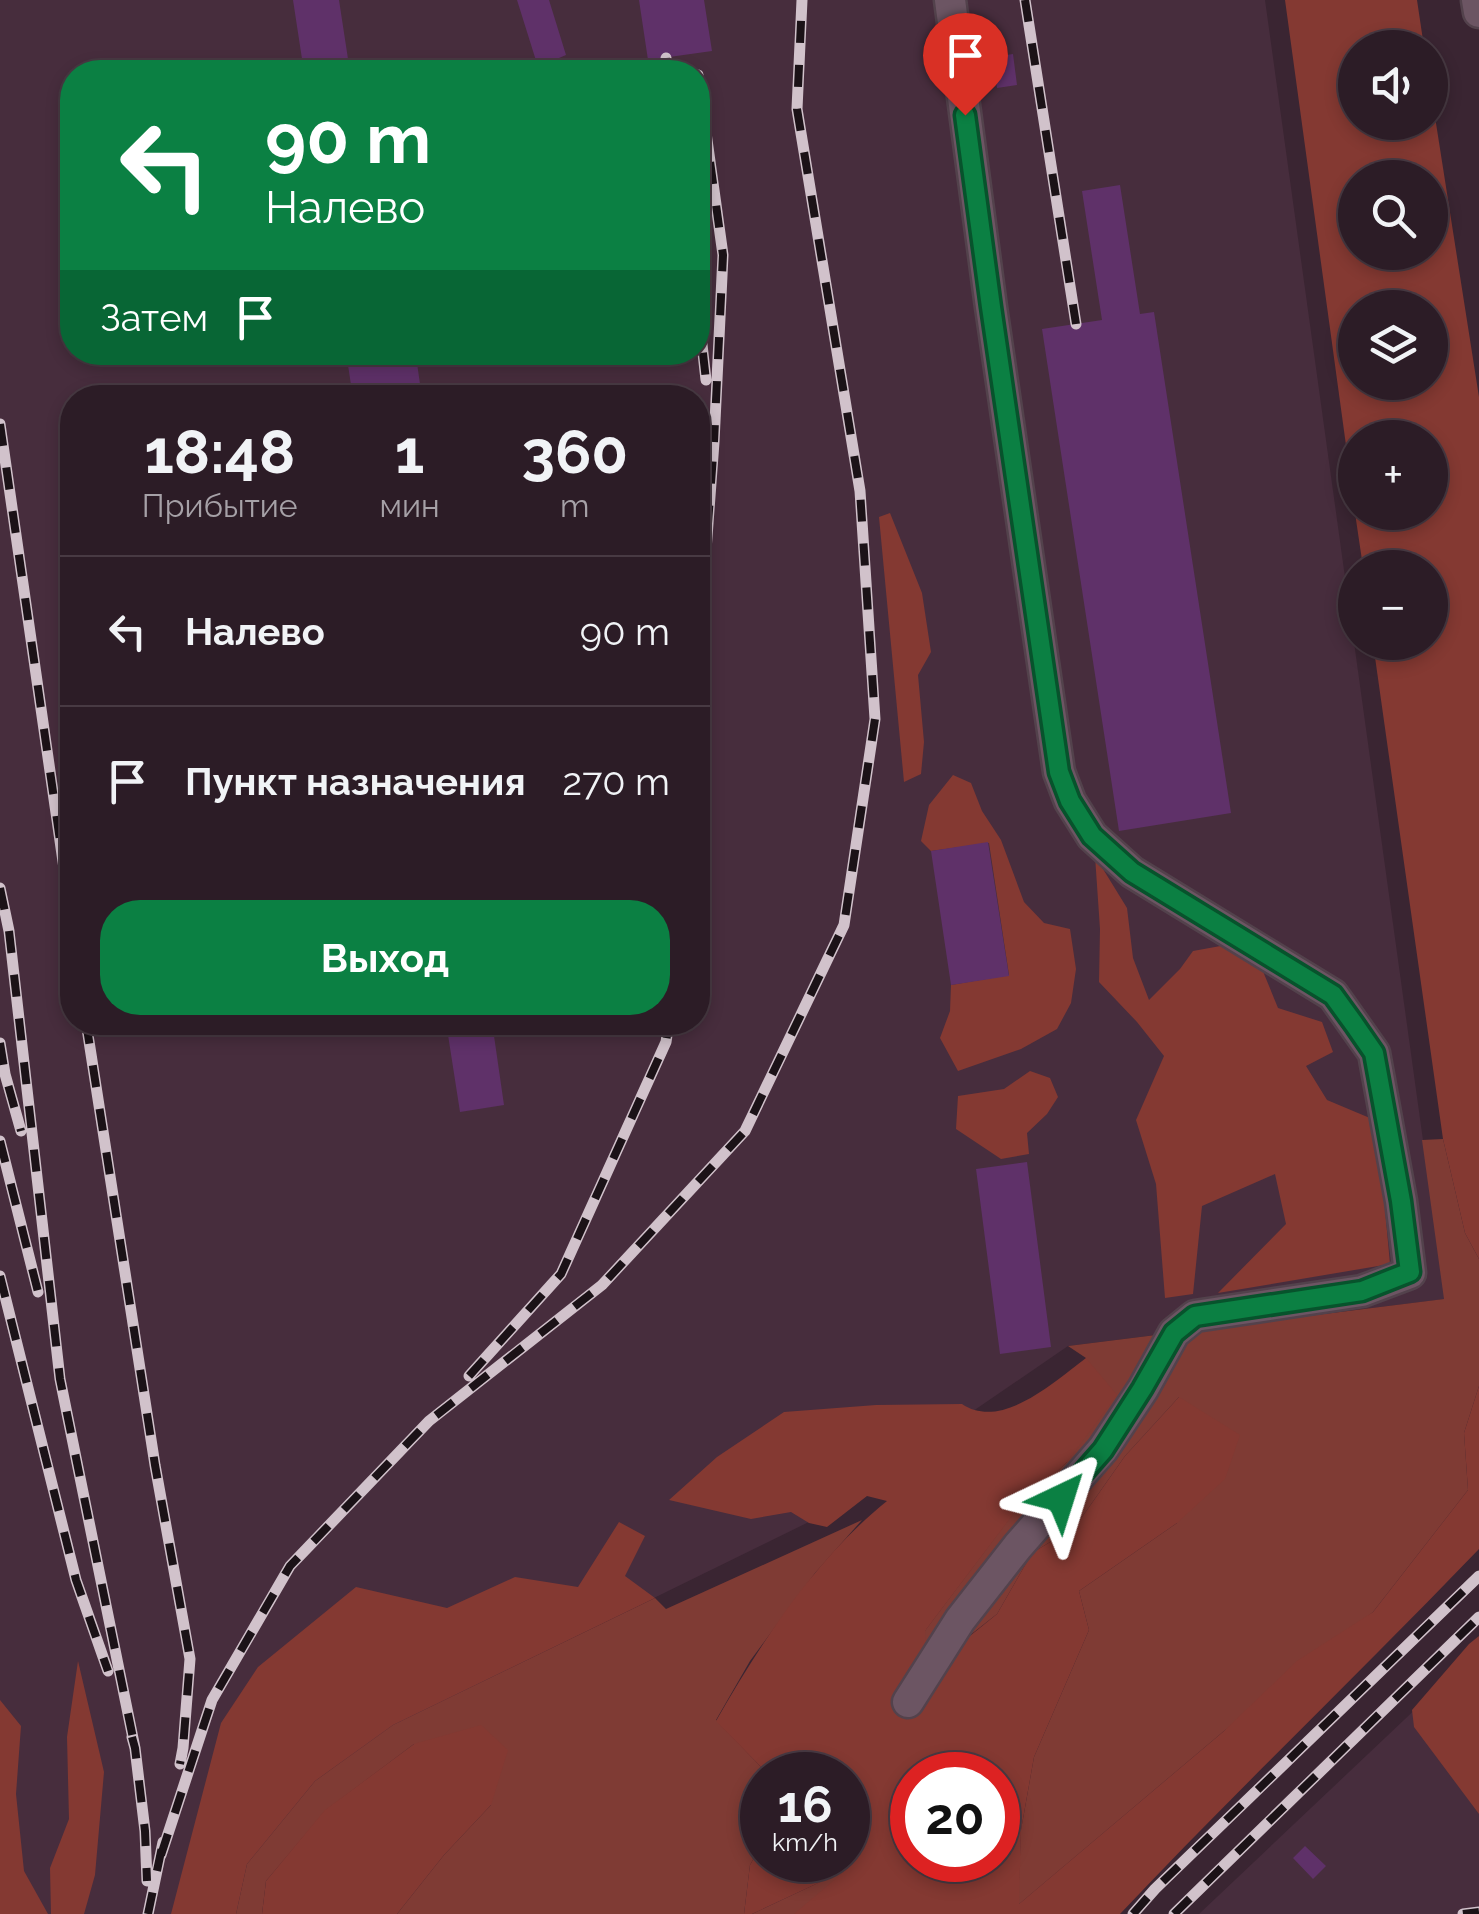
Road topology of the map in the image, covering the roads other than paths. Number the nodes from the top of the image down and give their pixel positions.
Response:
1 (950, 0) edge
2 (1477, 0) edge
3 (1479, 12) edge
4 (908, 1702) dead end

1 - 4 street
2 - 3 street

